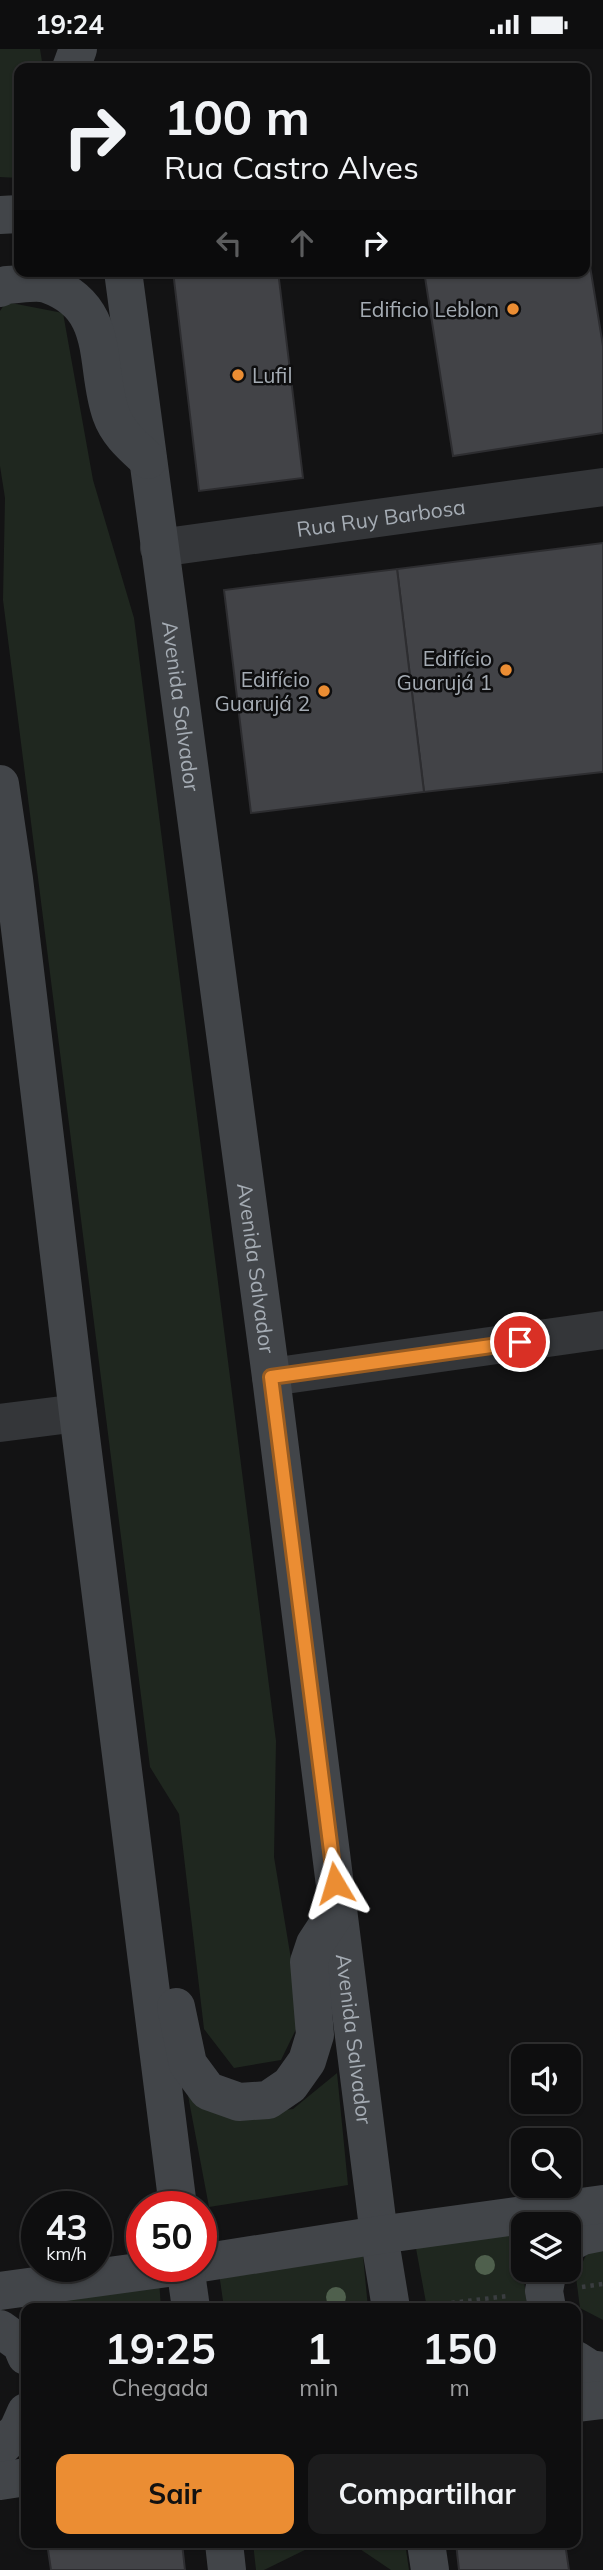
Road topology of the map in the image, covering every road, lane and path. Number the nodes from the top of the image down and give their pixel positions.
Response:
1 (124, 277) edge
2 (0, 288) edge
3 (148, 460) junction
4 (603, 487) edge
5 (159, 548) junction
6 (0, 784) edge
7 (603, 1330) edge
8 (271, 1377) junction
9 (78, 1413) junction
10 (0, 1423) edge
11 (338, 1909) junction
12 (146, 1948) junction
13 (176, 2191) edge
14 (603, 2204) edge
15 (603, 2232) edge
16 (379, 2235) junction
17 (581, 2237) edge
18 (217, 2260) edge
19 (126, 2274) edge
20 (187, 2282) edge
21 (546, 2282) edge
22 (0, 2291) edge
23 (190, 2303) edge
24 (390, 2303) edge
25 (546, 2303) edge
26 (0, 2329) edge
27 (21, 2344) edge
28 (581, 2363) edge
29 (603, 2371) edge
30 (603, 2400) edge
31 (581, 2402) edge
32 (21, 2423) edge
33 (0, 2448) edge
34 (21, 2478) edge
35 (0, 2481) edge
36 (225, 2548) edge
37 (427, 2548) edge
38 (227, 2570) edge
39 (430, 2570) edge

1 - 3 main road, Avenida Salvador
2 - 3 main road
3 - 5 main road, Avenida Salvador
4 - 5 street, Rua Ruy Barbosa
5 - 8 main road, Avenida Salvador
6 - 9 main road
7 - 8 street
8 - 11 main road, Avenida Salvador
9 - 10 street
9 - 12 main road
11 - 12 main road
11 - 16 main road, Avenida Salvador
12 - 13 main road
14 - 16 main road
15 - 17 main road
16 - 18 main road
16 - 24 main road, Avenida Salvador
19 - 22 main road
20 - 23 main road
21 - 25 main road
26 - 27 main road
28 - 29 main road
30 - 31 main road
32 - 33 main road
34 - 35 main road
36 - 38 main road
37 - 39 main road

